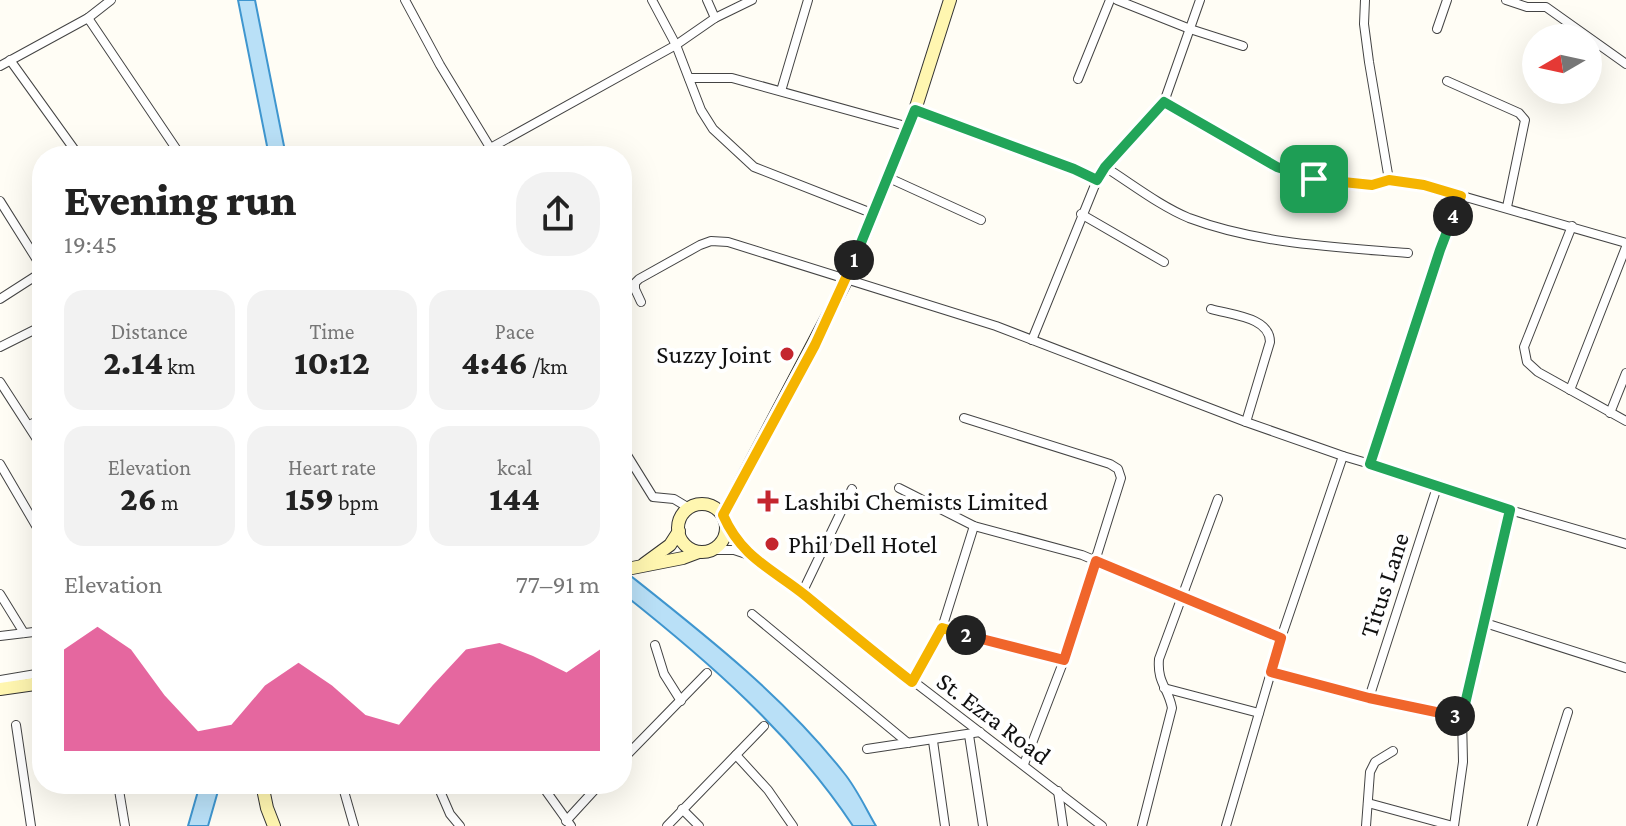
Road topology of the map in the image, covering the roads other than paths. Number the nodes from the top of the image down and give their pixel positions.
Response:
1 (111, 0) edge
2 (405, 0) edge
3 (652, 0) edge
4 (707, 0) edge
5 (752, 0) edge
6 (808, 0) edge
7 (950, 0) edge
8 (1110, 0) edge
9 (1117, 0) edge
10 (1200, 0) edge
11 (1365, 0) edge
12 (1447, 0) edge
13 (1506, 0) edge
14 (88, 18) junction
15 (715, 18) junction
16 (1190, 29) junction
17 (1437, 29) dead end
18 (676, 45) junction
19 (1243, 46) dead end
20 (10, 60) junction
21 (1626, 64) edge
22 (0, 66) edge
23 (689, 78) junction
24 (1078, 79) dead end
25 (1447, 81) dead end
26 (781, 91) junction
27 (1164, 102) junction
28 (915, 110) junction
29 (909, 127) junction
30 (72, 146) edge
31 (174, 146) edge
32 (489, 146) edge
33 (496, 146) edge
34 (1105, 167) junction
35 (889, 178) junction
36 (1097, 180) junction
37 (1389, 180) junction
38 (1461, 196) junction
39 (0, 201) edge
40 (1507, 207) junction
41 (874, 214) junction
42 (1081, 214) junction
43 (981, 220) dead end
44 (1572, 226) junction
45 (1626, 245) edge
46 (1408, 253) dead end
47 (32, 254) edge
48 (1164, 262) dead end
49 (32, 277) edge
50 (846, 281) junction
51 (0, 299) edge
52 (641, 302) dead end
53 (1211, 309) dead end
54 (32, 331) edge
55 (1032, 340) junction
56 (0, 347) edge
57 (1626, 373) edge
58 (0, 382) edge
59 (1570, 390) junction
60 (1610, 413) junction
61 (964, 418) dead end
62 (1626, 421) edge
63 (1246, 422) junction
64 (32, 424) edge
65 (29, 425) junction
66 (32, 430) edge
67 (1343, 456) junction
68 (632, 463) edge
69 (0, 464) edge
70 (1370, 464) junction
71 (1438, 484) junction
72 (736, 488) junction
73 (899, 488) dead end
74 (852, 489) dead end
75 (1218, 499) dead end
76 (706, 504) junction
77 (689, 508) junction
78 (1510, 510) junction
79 (32, 519) edge
80 (725, 521) junction
81 (974, 526) junction
82 (679, 531) junction
83 (1626, 544) edge
84 (705, 551) junction
85 (749, 555) junction
86 (1096, 561) junction
87 (644, 564) junction
88 (632, 568) edge
89 (802, 593) junction
90 (0, 594) edge
91 (1180, 595) junction
92 (752, 614) dead end
93 (1482, 622) junction
94 (942, 628) junction
95 (32, 632) edge
96 (24, 633) junction
97 (0, 636) edge
98 (1281, 638) junction
99 (655, 645) dead end
100 (1064, 660) junction
101 (1626, 668) edge
102 (1271, 672) junction
103 (707, 673) dead end
104 (32, 675) edge
105 (0, 680) edge
106 (912, 682) junction
107 (32, 684) edge
108 (1164, 688) junction
109 (0, 689) edge
110 (1369, 698) junction
111 (681, 701) junction
112 (1568, 712) dead end
113 (1259, 713) junction
114 (1462, 717) junction
115 (16, 725) dead end
116 (764, 726) dead end
117 (980, 732) junction
118 (969, 735) junction
119 (933, 741) junction
120 (908, 743) junction
121 (632, 749) edge
122 (867, 749) dead end
123 (1393, 751) dead end
124 (736, 755) junction
125 (1024, 764) junction
126 (1058, 791) junction
127 (120, 794) edge
128 (264, 794) edge
129 (345, 794) edge
130 (441, 794) edge
131 (548, 794) edge
132 (592, 794) edge
133 (1368, 803) junction
134 (682, 809) junction
135 (569, 824) edge
136 (31, 826) edge
137 (125, 826) edge
138 (274, 826) edge
139 (354, 826) edge
140 (460, 826) edge
141 (667, 826) edge
142 (699, 826) edge
143 (793, 826) edge
144 (945, 826) edge
145 (983, 826) edge
146 (1063, 826) edge
147 (1102, 826) edge
148 (1142, 826) edge
149 (1226, 826) edge
150 (1366, 826) edge
151 (1453, 826) edge
152 (1532, 826) edge

1 - 14 street
2 - 32 street
3 - 18 street
4 - 15 street
5 - 15 street
6 - 26 street
7 - 28 street
8 - 24 street
9 - 16 street
10 - 16 street
11 - 37 street
12 - 17 street
13 - 21 street
14 - 20 street
14 - 31 street
15 - 18 street
16 - 19 street
16 - 27 street
18 - 23 street
18 - 33 street
20 - 22 street
20 - 30 street
23 - 26 street
23 - 41 street
25 - 40 street
26 - 29 street
27 - 34 street
27 - 37 street
28 - 29 street
28 - 36 street
29 - 35 street
34 - 36 street
34 - 46 street
35 - 41 street
35 - 43 street
36 - 42 street
37 - 38 street
38 - 40 street
38 - 70 street
39 - 47 street
40 - 44 street
41 - 50 street
42 - 48 street
42 - 55 street
44 - 45 street
44 - 59 street
45 - 59 street
49 - 51 street
50 - 52 street
50 - 55 street
50 - 72 street
53 - 63 street
54 - 56 street
55 - 63 street
57 - 60 street
58 - 65 street
59 - 60 street
60 - 62 street
61 - 86 street
63 - 67 street
64 - 65 street
65 - 66 street
67 - 70 street
67 - 98 street
68 - 77 street
69 - 79 street
70 - 71 street
71 - 78 street
71 - 110 street, Titus Lane
72 - 76 street
72 - 80 street
73 - 81 street
74 - 89 street
75 - 91 street
76 - 77 street
76 - 80 street
77 - 82 street
78 - 83 street
78 - 93 street
80 - 84 street
80 - 85 street
81 - 86 street
81 - 94 street
82 - 84 street
82 - 87 street
84 - 85 street
84 - 87 street
85 - 89 street, St. Ezra Road
86 - 91 street
86 - 100 street
87 - 88 street
89 - 106 street, St. Ezra Road
90 - 96 street
91 - 98 street
91 - 108 street
92 - 120 street
93 - 101 street
93 - 114 street
94 - 100 street
94 - 106 street
95 - 96 street
96 - 97 street
98 - 102 street
99 - 111 street
100 - 125 street
102 - 110 street
102 - 113 street
103 - 111 street
104 - 105 street
106 - 117 street, St. Ezra Road
107 - 109 street
108 - 113 street
108 - 148 street
110 - 114 street
111 - 121 street
112 - 152 street
113 - 149 street
114 - 151 street
115 - 136 street
116 - 124 street
117 - 118 street
117 - 125 street, St. Ezra Road
118 - 119 street
118 - 145 street
119 - 120 street
119 - 144 street
120 - 122 street
123 - 133 street
124 - 134 street
124 - 143 street
125 - 126 street, St. Ezra Road
126 - 146 street
126 - 147 street, St. Ezra Road
127 - 137 street
128 - 138 street
129 - 139 street
130 - 140 street
131 - 135 street
132 - 135 street
133 - 150 street
133 - 151 street
134 - 141 street
134 - 142 street

